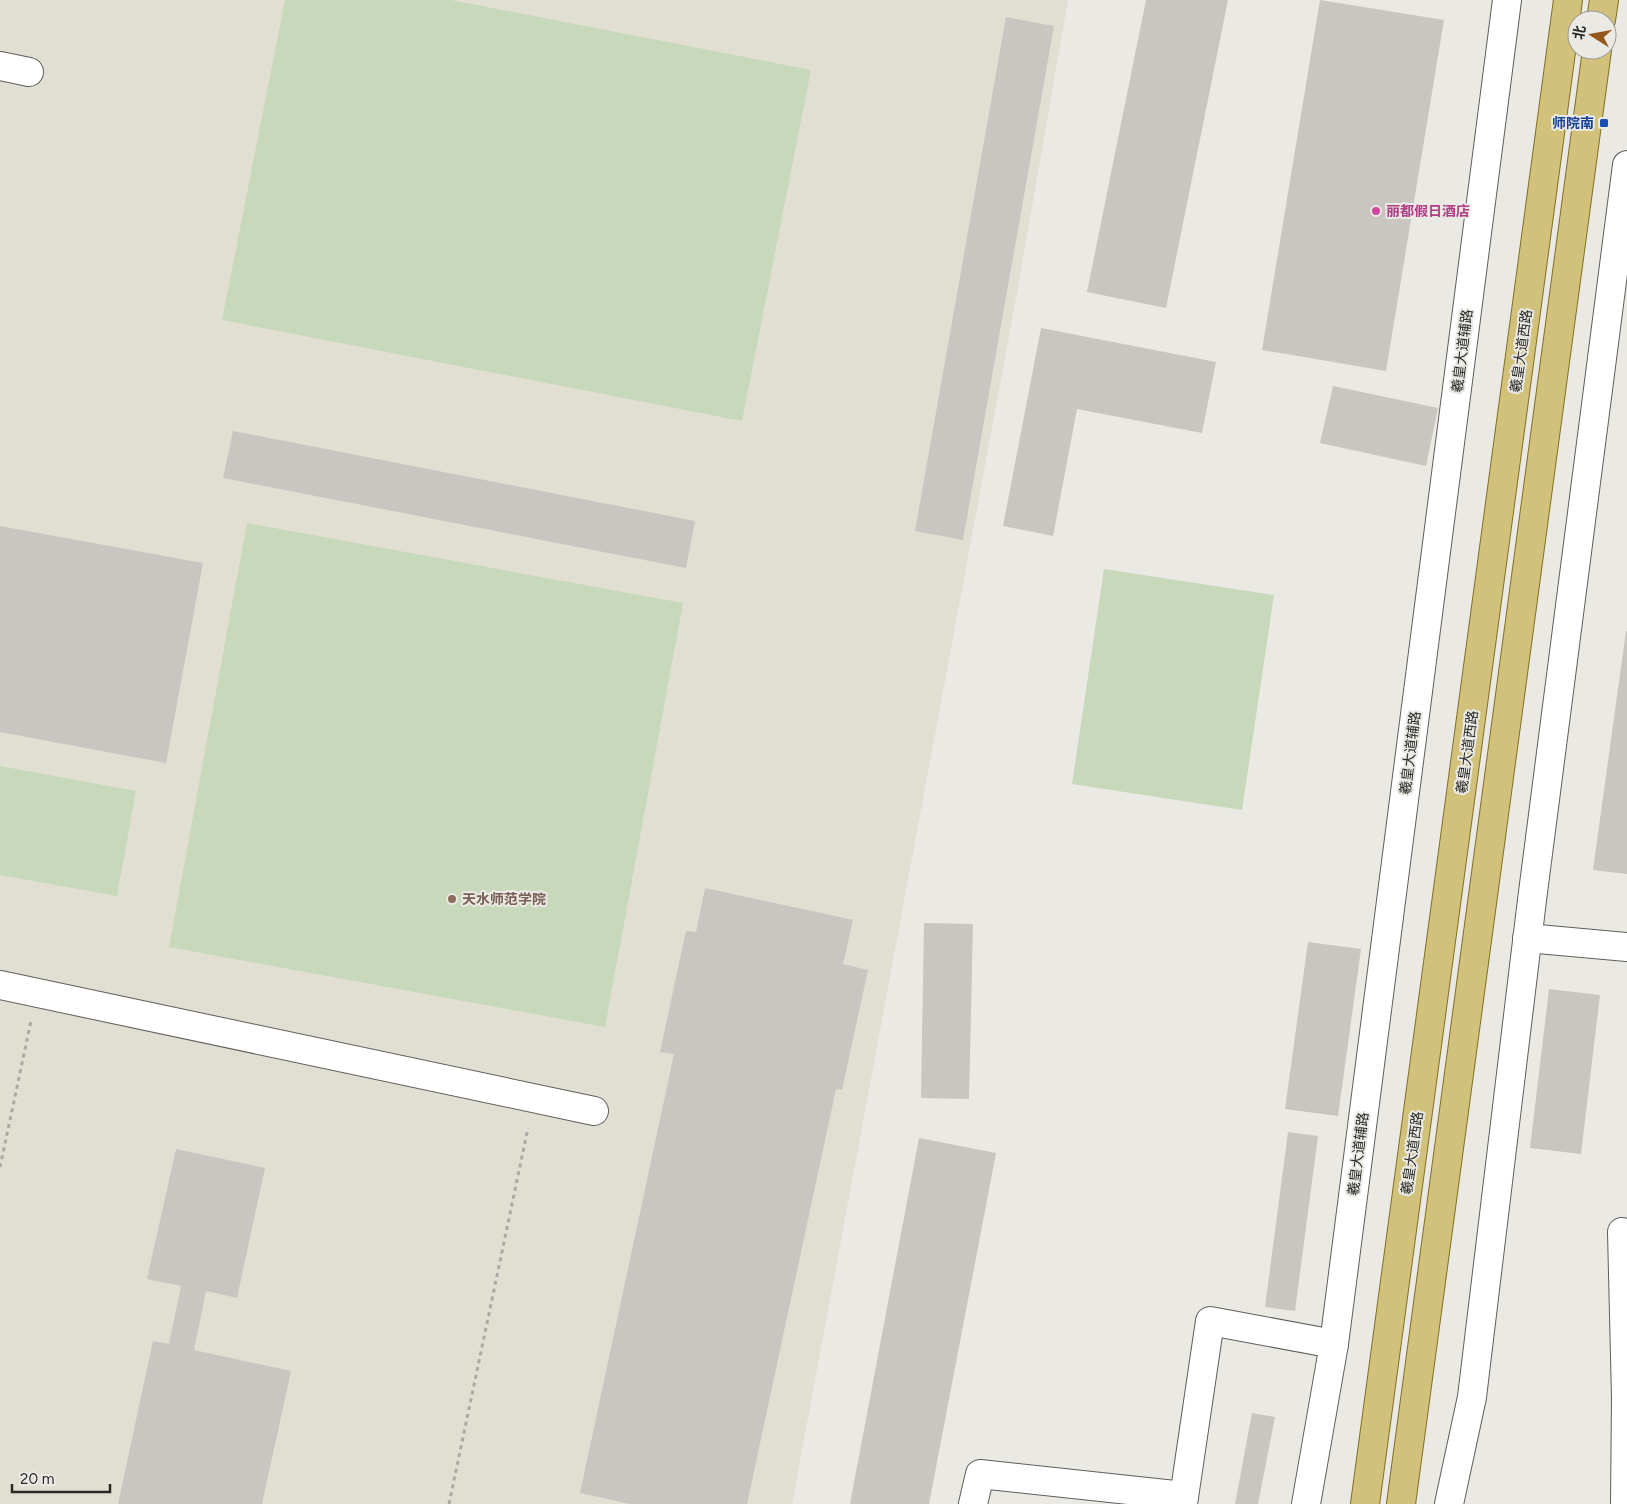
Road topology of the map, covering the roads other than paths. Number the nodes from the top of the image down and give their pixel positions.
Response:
1 (1507, 0) edge
2 (1568, 0) edge
3 (1596, 60) edge
4 (0, 66) edge
5 (29, 72) dead end
6 (1627, 165) edge
7 (1527, 938) junction
8 (1627, 947) edge
9 (0, 985) edge
10 (594, 1112) dead end
11 (1622, 1232) dead end
12 (1334, 1344) junction
13 (1184, 1500) edge
14 (973, 1504) edge
15 (1306, 1504) edge
16 (1365, 1504) edge
17 (1402, 1504) edge
18 (1449, 1504) edge
19 (1625, 1504) edge

1 - 12 street, 羲皇大道辅路
2 - 16 main road, 羲皇大道西路
3 - 17 main road
4 - 5 street
6 - 7 street
7 - 8 street
7 - 18 street
9 - 10 street
11 - 19 street
12 - 13 street
12 - 15 street, 羲皇大道辅路
13 - 14 street

